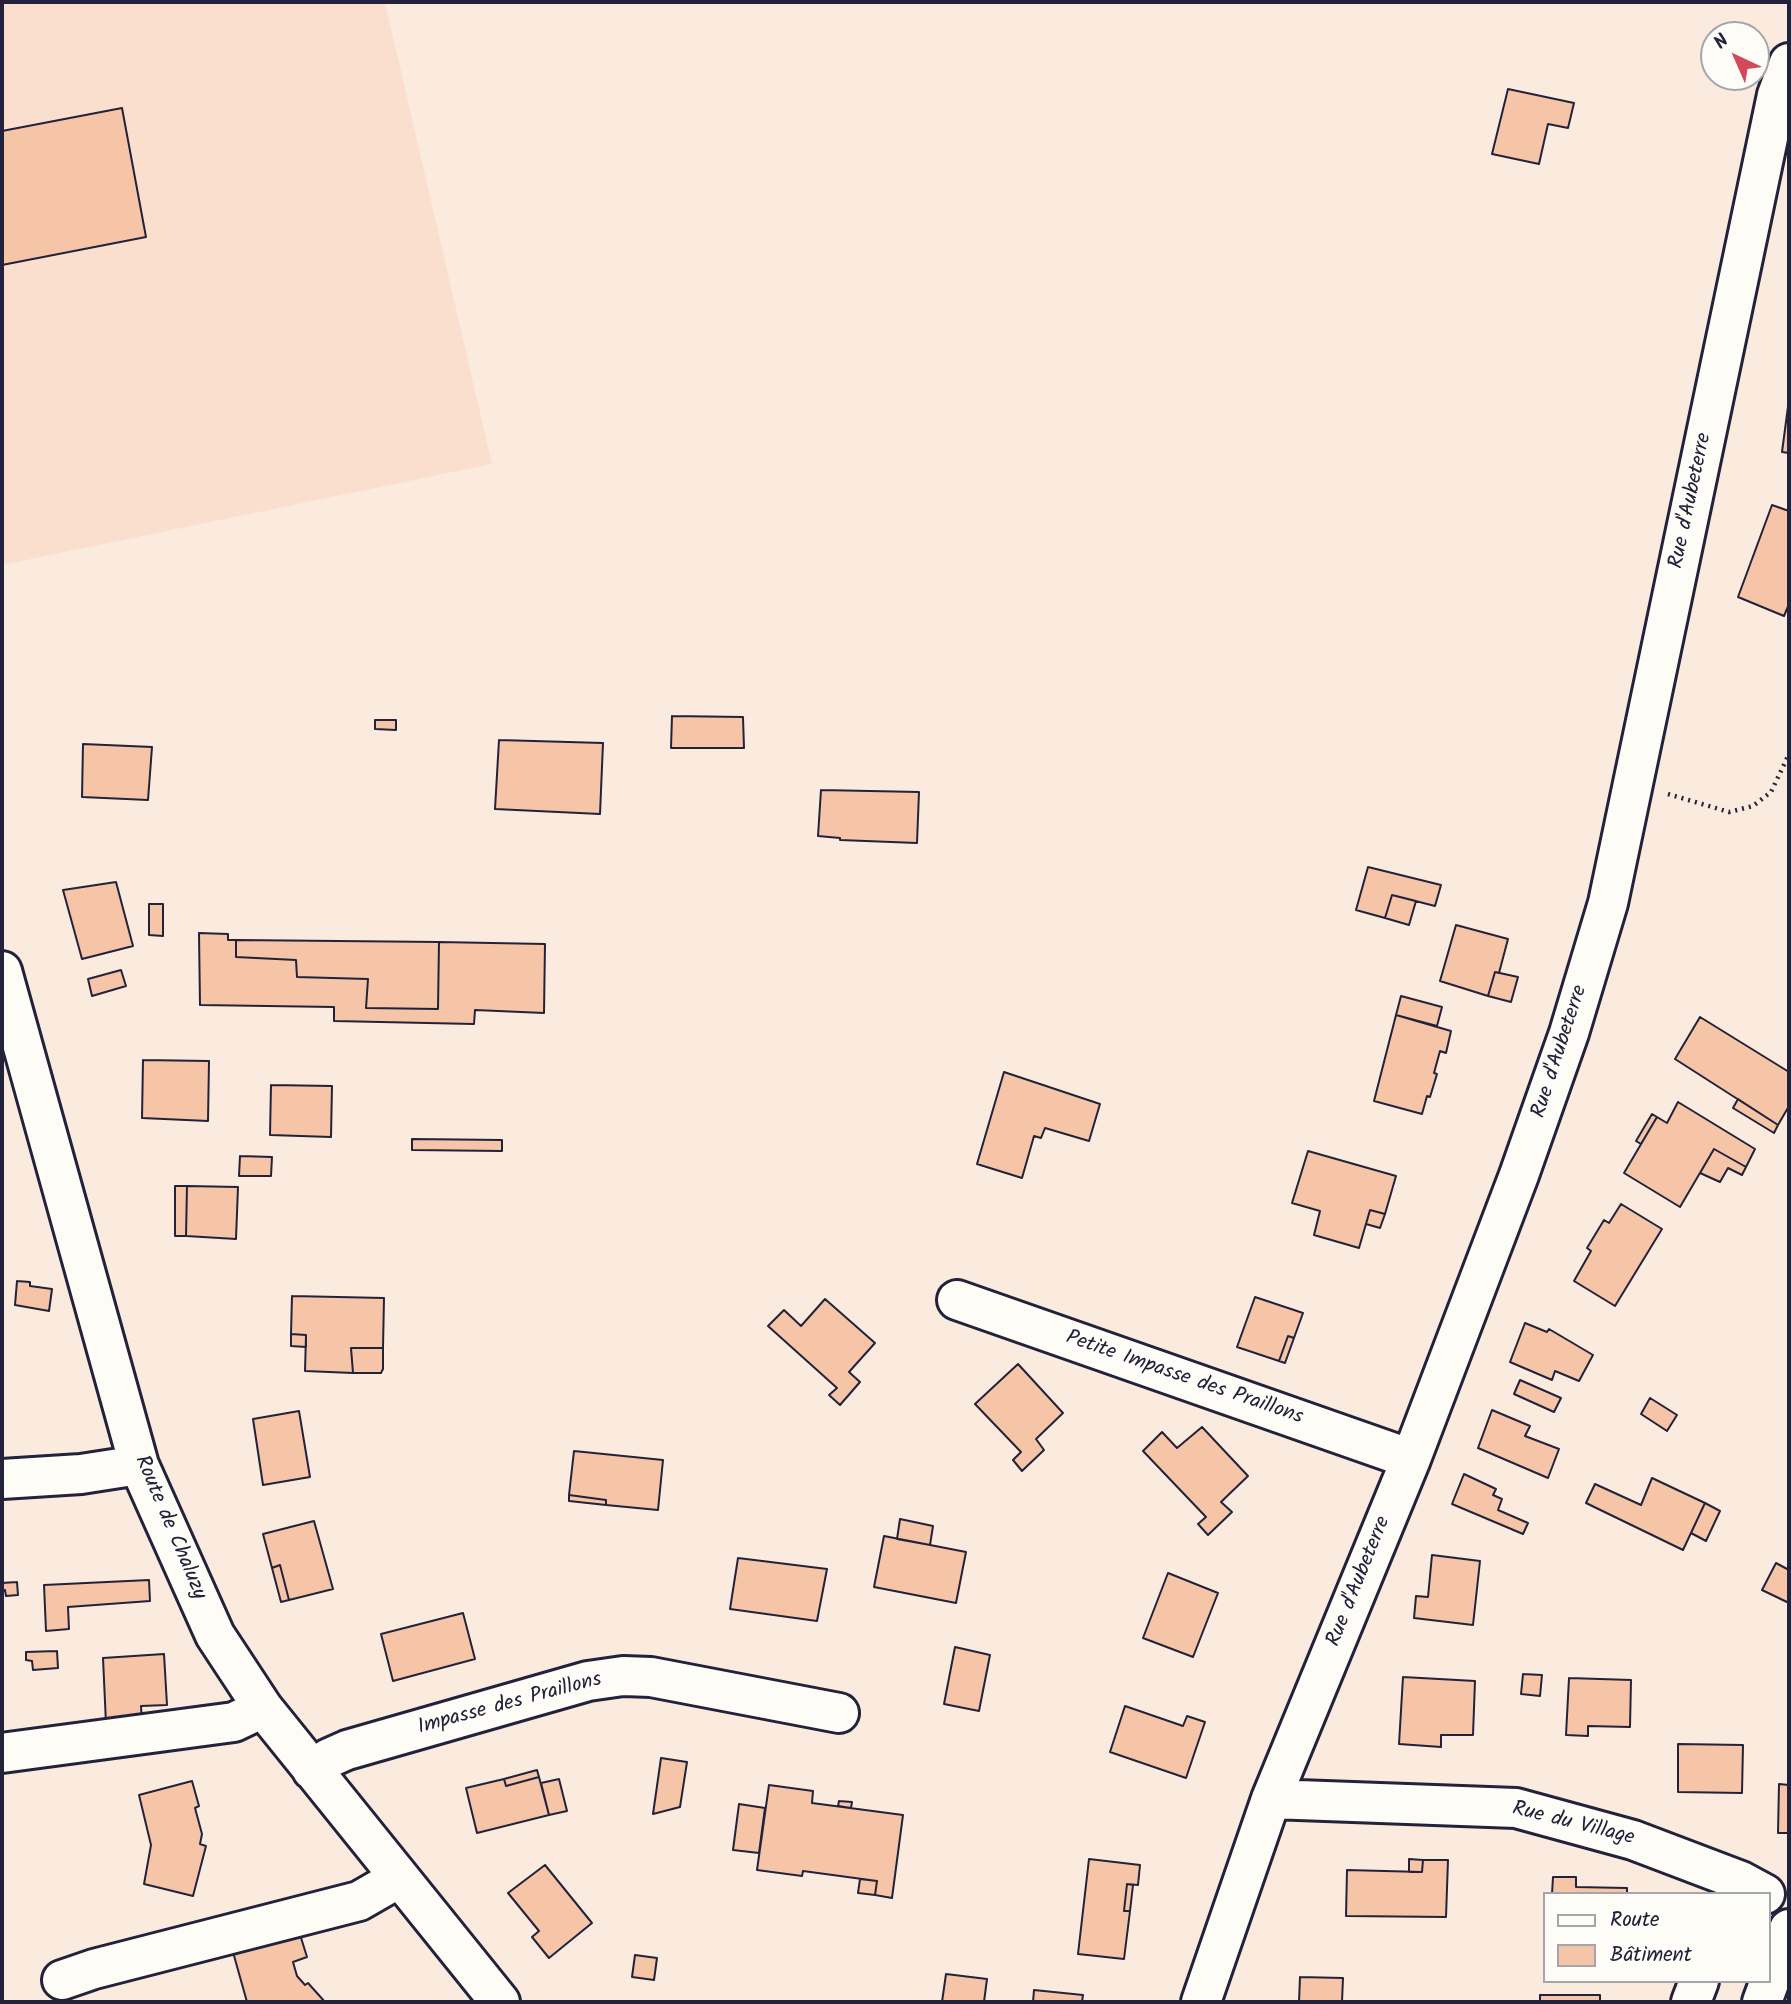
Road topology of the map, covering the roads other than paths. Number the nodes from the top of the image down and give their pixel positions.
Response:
1 (1789, 63) edge
2 (2, 971) edge
3 (957, 1300) dead end
4 (1411, 1459) junction
5 (139, 1465) junction
6 (2, 1479) edge
7 (263, 1708) junction
8 (839, 1713) dead end
9 (2, 1753) edge
10 (312, 1770) junction
11 (1271, 1799) junction
12 (399, 1878) junction
13 (1753, 1891) edge
14 (1770, 1898) edge
15 (1789, 1906) edge
16 (1789, 1929) edge
17 (62, 1980) dead end
18 (1770, 1980) edge
19 (1698, 1983) edge
20 (1769, 1983) edge
21 (500, 2002) edge
22 (1201, 2002) edge
23 (1691, 2002) edge
24 (1762, 2002) edge

1 - 4 street, Rue d'Aubeterre
2 - 5 street, Route de Chaluzy
3 - 4 street, Petite Impasse des Praillons
4 - 11 street, Rue d'Aubeterre
5 - 6 street
5 - 7 street, Route de Chaluzy
7 - 9 street
7 - 10 street, Route de Chaluzy
8 - 10 street, Impasse des Praillons
10 - 12 street, Route de Chaluzy
11 - 13 street, Rue du Village
11 - 22 street, Rue d'Aubeterre
12 - 17 street
12 - 21 street, Route de Chaluzy
14 - 15 street, Rue du Village
16 - 18 street
19 - 23 street
20 - 24 street

